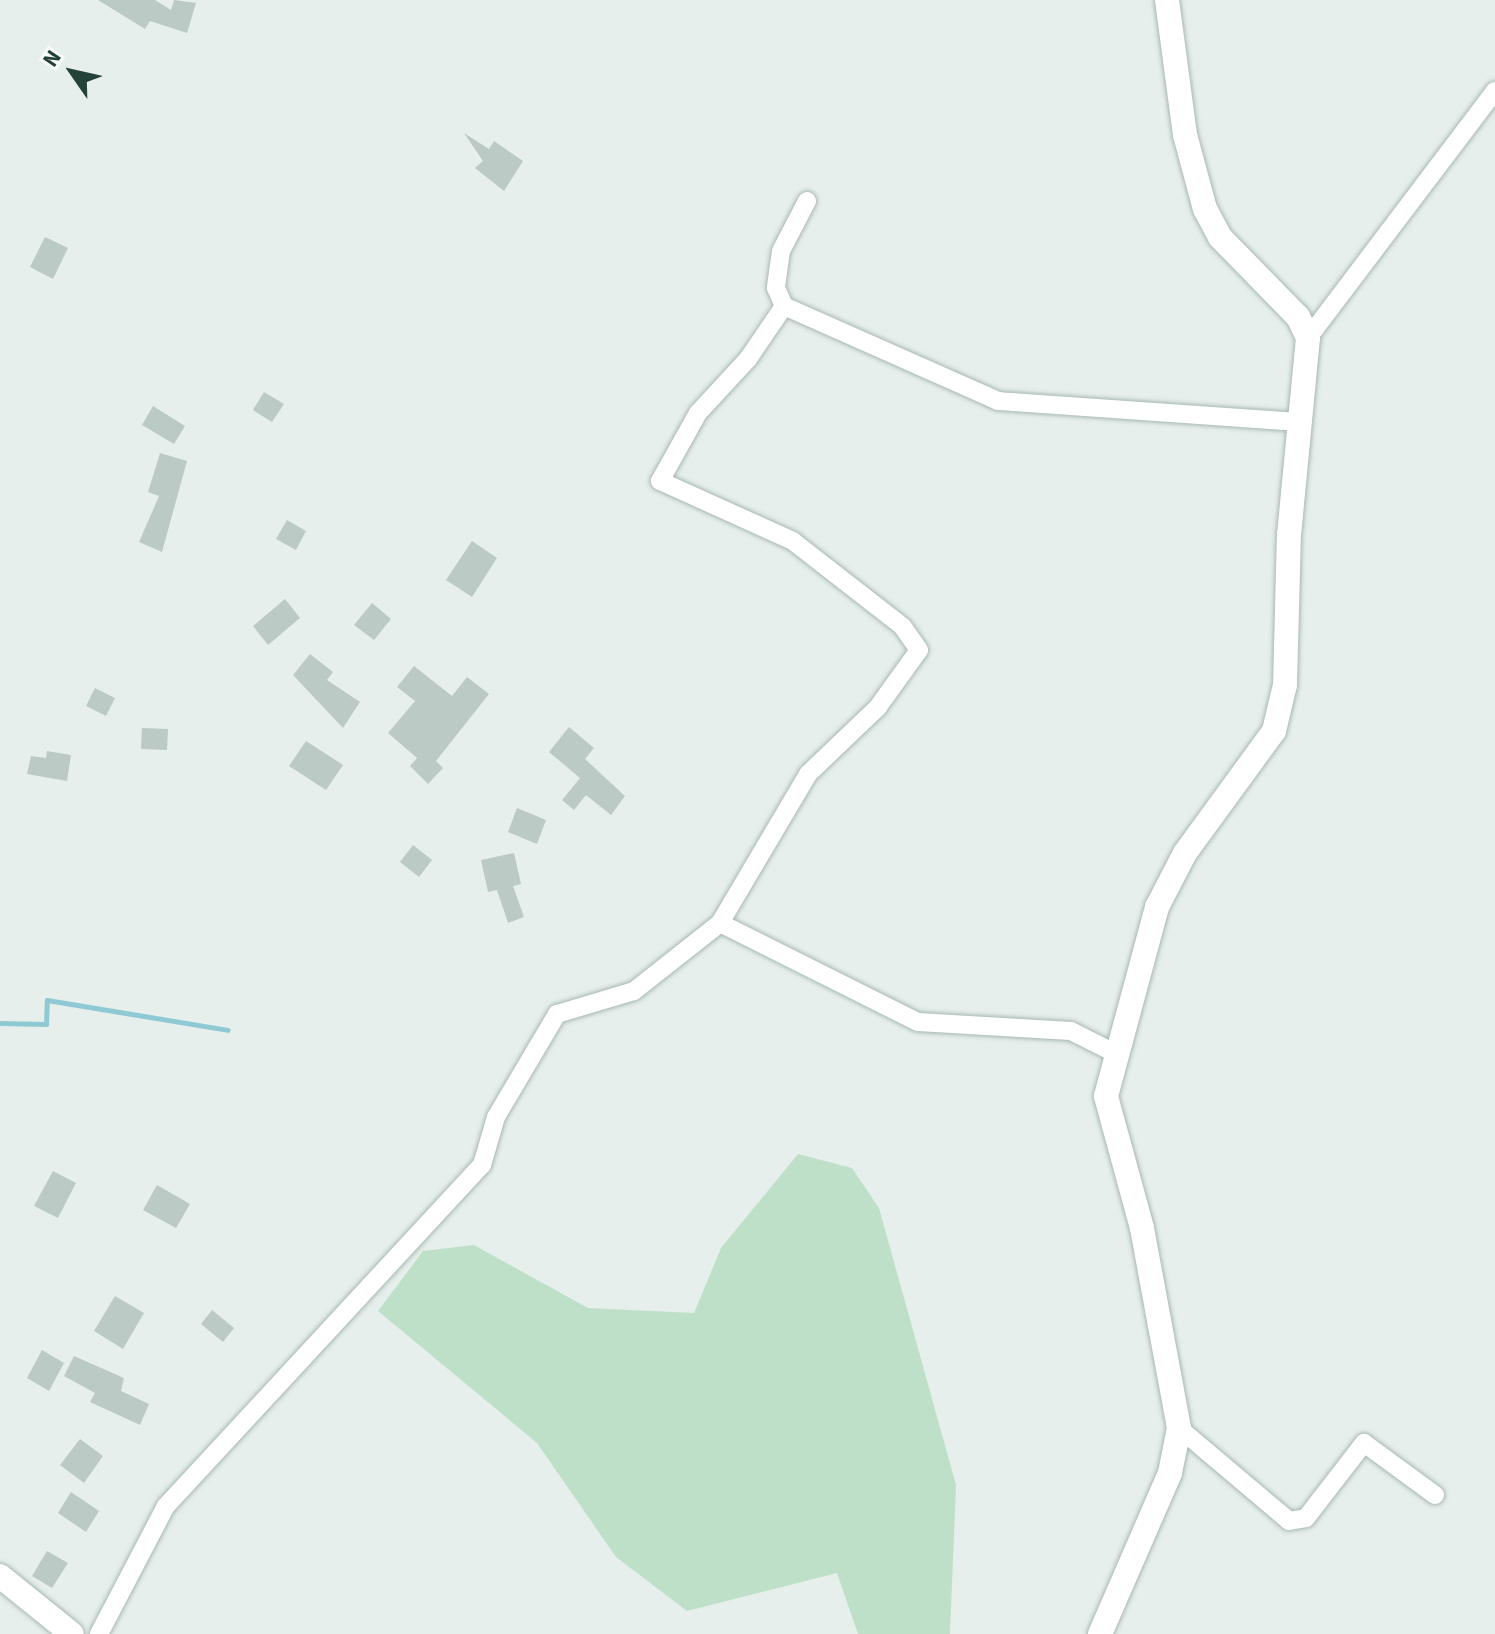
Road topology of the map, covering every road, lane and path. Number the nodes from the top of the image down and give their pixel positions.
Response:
1 (1167, 0) edge
2 (1495, 91) edge
3 (807, 201) dead end
4 (784, 306) junction
5 (1308, 338) junction
6 (1300, 422) junction
7 (720, 923) junction
8 (1115, 1053) junction
9 (1179, 1428) junction
10 (1435, 1495) dead end
11 (0, 1576) edge
12 (72, 1634) edge
13 (99, 1634) edge
14 (1100, 1634) edge

1 - 5 street
2 - 5 street
3 - 4 street
4 - 6 street
4 - 7 street
5 - 6 street
6 - 8 street
7 - 8 street
7 - 13 street
8 - 9 street
9 - 10 street
9 - 14 street
11 - 12 street

